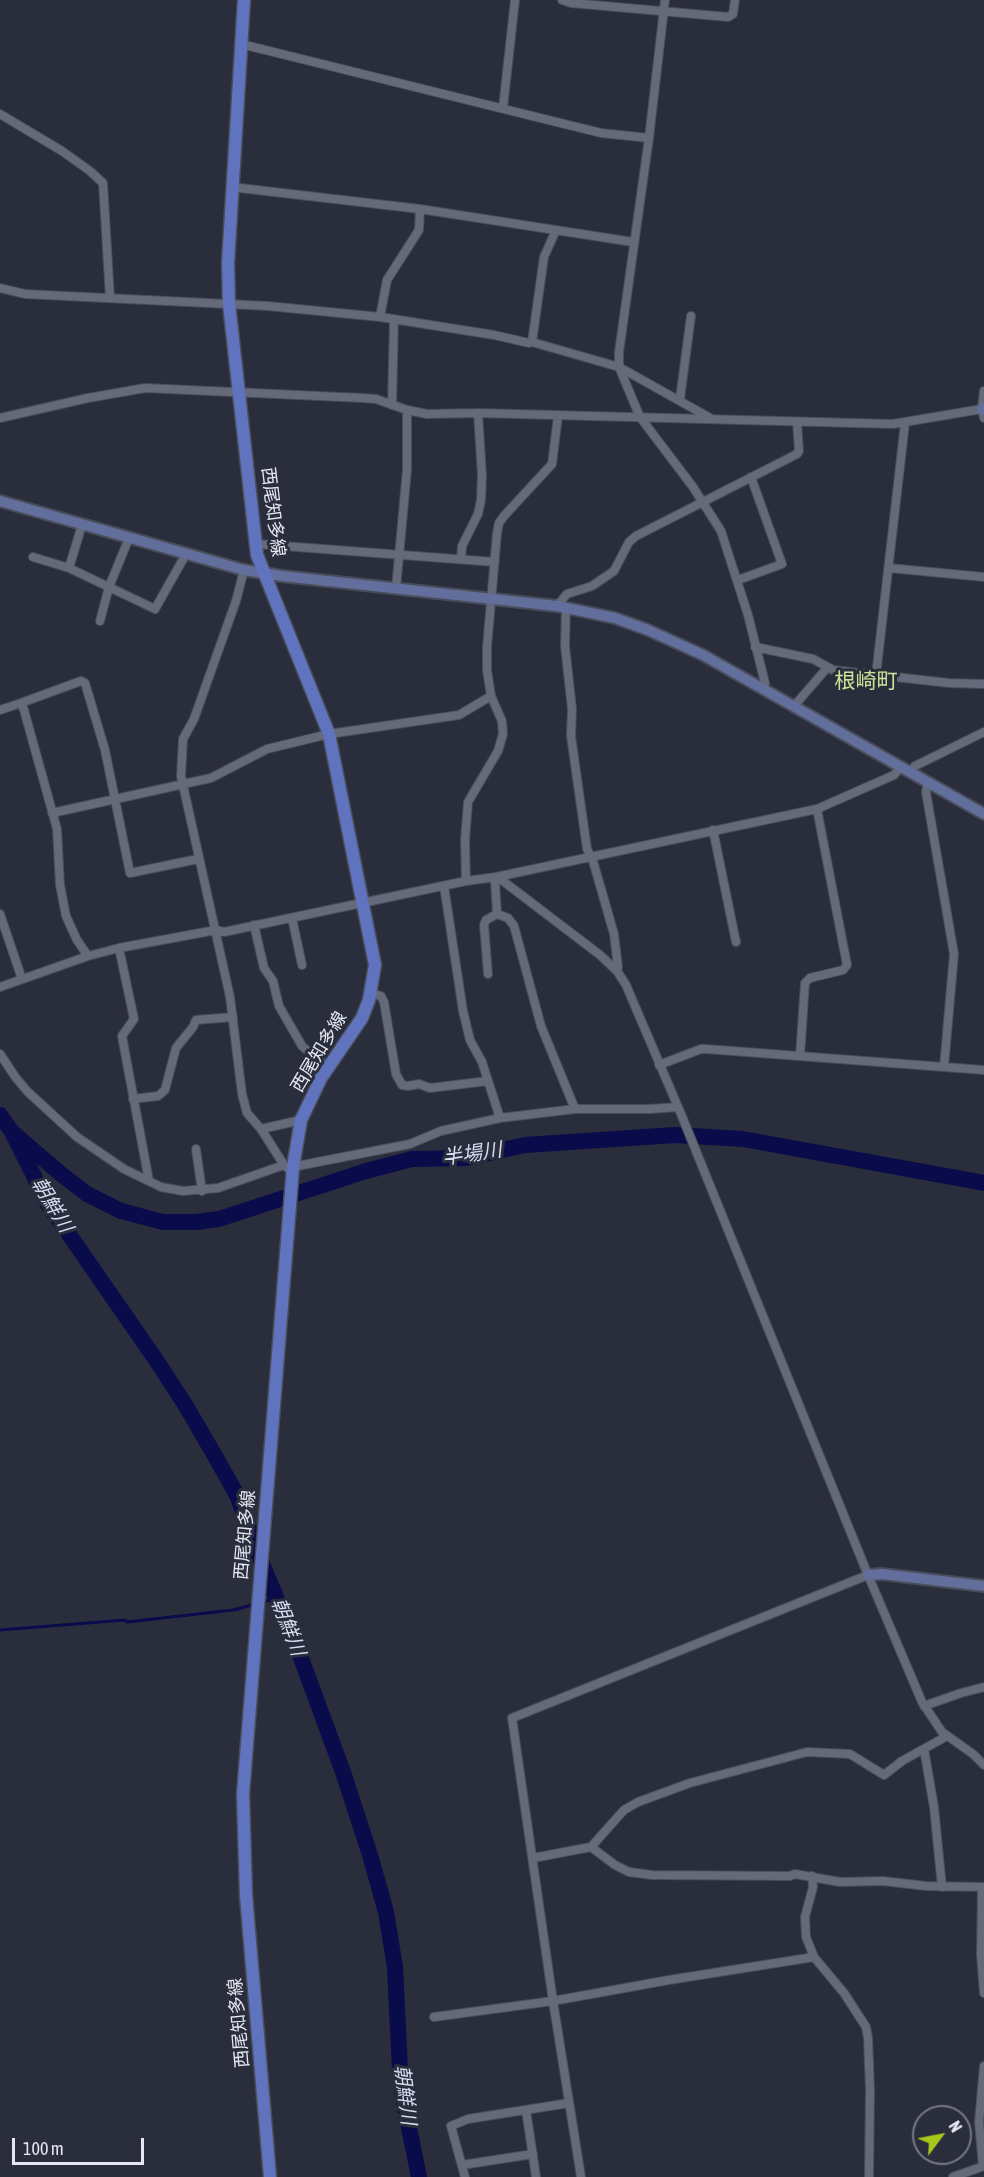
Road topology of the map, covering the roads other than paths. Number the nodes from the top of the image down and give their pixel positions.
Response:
1 (244, 0) edge
2 (515, 0) edge
3 (562, 0) edge
4 (665, 0) edge
5 (735, 0) edge
6 (663, 11) junction
7 (241, 44) junction
8 (503, 108) junction
9 (0, 114) edge
10 (649, 138) junction
11 (231, 187) junction
12 (420, 209) junction
13 (556, 230) junction
14 (633, 242) junction
15 (0, 288) edge
16 (110, 298) junction
17 (229, 304) junction
18 (380, 316) junction
19 (691, 316) dead end
20 (394, 319) junction
21 (532, 342) junction
22 (619, 367) junction
23 (984, 391) edge
24 (240, 392) junction
25 (680, 399) junction
26 (392, 405) junction
27 (407, 410) junction
28 (983, 412) edge
29 (478, 413) junction
30 (558, 416) junction
31 (640, 417) junction
32 (0, 418) edge
33 (714, 420) junction
34 (797, 422) junction
35 (905, 423) junction
36 (751, 477) junction
37 (0, 501) edge
38 (702, 501) junction
39 (82, 525) junction
40 (129, 538) junction
41 (257, 544) junction
42 (186, 554) junction
43 (399, 554) junction
44 (33, 557) dead end
45 (461, 559) junction
46 (495, 562) junction
47 (69, 568) junction
48 (890, 568) junction
49 (244, 570) junction
50 (264, 573) junction
51 (984, 578) edge
52 (738, 580) junction
53 (109, 587) junction
54 (396, 588) junction
55 (493, 599) junction
56 (561, 606) junction
57 (100, 621) dead end
58 (755, 647) junction
59 (827, 668) junction
60 (876, 675) junction
61 (984, 684) edge
62 (764, 690) junction
63 (491, 696) junction
64 (21, 703) junction
65 (794, 706) junction
66 (0, 710) edge
67 (984, 732) edge
68 (329, 734) junction
69 (906, 770) junction
70 (928, 782) junction
71 (182, 784) junction
72 (115, 799) junction
73 (817, 809) junction
74 (52, 813) junction
75 (984, 814) edge
76 (713, 830) junction
77 (590, 856) junction
78 (198, 859) junction
79 (496, 877) junction
80 (466, 881) junction
81 (444, 886) junction
82 (362, 903) junction
83 (0, 914) edge
84 (498, 914) junction
85 (292, 918) junction
86 (254, 925) junction
87 (216, 930) junction
88 (736, 942) dead end
89 (119, 948) junction
90 (88, 956) junction
91 (302, 965) dead end
92 (616, 971) junction
93 (488, 974) dead end
94 (22, 979) junction
95 (0, 987) edge
96 (371, 993) junction
97 (233, 1017) junction
98 (0, 1054) edge
99 (800, 1056) junction
100 (659, 1065) junction
101 (944, 1067) junction
102 (328, 1068) junction
103 (984, 1070) edge
104 (488, 1081) junction
105 (134, 1099) junction
106 (575, 1109) junction
107 (679, 1111) junction
108 (500, 1118) junction
109 (301, 1120) junction
110 (261, 1130) junction
111 (196, 1149) dead end
112 (289, 1166) junction
113 (149, 1181) junction
114 (202, 1191) junction
115 (868, 1575) junction
116 (984, 1586) edge
117 (984, 1687) edge
118 (924, 1706) junction
119 (947, 1736) junction
120 (924, 1749) junction
121 (984, 1765) edge
122 (591, 1846) junction
123 (533, 1858) junction
124 (812, 1876) junction
125 (942, 1887) junction
126 (983, 1887) edge
127 (814, 1957) junction
128 (984, 1993) edge
129 (553, 2001) junction
130 (434, 2017) dead end
131 (984, 2066) edge
132 (569, 2103) junction
133 (526, 2110) junction
134 (532, 2154) junction
135 (462, 2165) junction
136 (984, 2166) edge
137 (270, 2177) edge
138 (465, 2177) edge
139 (536, 2177) edge
140 (581, 2177) edge
141 (868, 2177) edge
142 (953, 2177) edge

1 - 7 main road, 西尾知多線
2 - 8 street
3 - 6 street
4 - 6 street
5 - 6 street
6 - 10 street
7 - 8 street
7 - 11 main road, 西尾知多線
8 - 10 street
9 - 16 street
10 - 14 street
11 - 12 street
11 - 17 main road, 西尾知多線
12 - 13 street
12 - 18 street
13 - 14 street
13 - 21 street
14 - 22 street
15 - 16 street
16 - 17 street
17 - 18 street
17 - 24 main road, 西尾知多線
18 - 20 street
19 - 25 street
20 - 21 street
20 - 26 street
21 - 22 street
22 - 25 street
22 - 31 street
23 - 28 street
24 - 26 street
24 - 32 street
24 - 41 main road, 西尾知多線
25 - 33 street
26 - 27 street
27 - 29 street
27 - 43 street
28 - 35 street
29 - 30 street
29 - 45 street
30 - 31 street
30 - 46 street
31 - 33 street
31 - 38 street
33 - 34 street
34 - 35 street
34 - 36 street
35 - 48 street
36 - 38 street
36 - 52 street
37 - 39 street
38 - 52 street
38 - 56 street
39 - 40 street
39 - 47 street
40 - 42 street
40 - 53 street
41 - 43 street
41 - 50 main road, 西尾知多線
42 - 49 street
42 - 53 street
43 - 45 street
43 - 54 street
44 - 47 street
45 - 46 street
46 - 55 street
47 - 53 street
48 - 51 street
48 - 60 street
49 - 50 street
49 - 71 street
50 - 54 street
50 - 68 main road, 西尾知多線
52 - 58 street
53 - 57 street
54 - 55 street
55 - 56 street
55 - 63 street
56 - 62 street
56 - 77 street
58 - 59 street
58 - 62 street
59 - 60 street
59 - 65 street
60 - 61 street
62 - 65 street
63 - 68 street
63 - 80 street
64 - 66 street
64 - 72 street
64 - 74 street
65 - 69 street
67 - 69 street
68 - 71 street
68 - 82 main road, 西尾知多線
69 - 70 street
69 - 73 street
70 - 75 street
70 - 101 street
71 - 72 street
71 - 78 street
72 - 74 street
72 - 78 street
73 - 76 street
73 - 99 street
74 - 90 street
76 - 77 street
76 - 88 street
77 - 79 street
77 - 92 street
78 - 87 street
79 - 80 street
79 - 84 street
79 - 92 street
80 - 81 street
81 - 82 street
81 - 104 street
82 - 85 street
82 - 96 main road, 西尾知多線
83 - 94 street
84 - 93 street
84 - 106 street
85 - 86 street
85 - 91 street
86 - 87 street
86 - 102 street
87 - 89 street
87 - 97 street
89 - 90 street
89 - 105 street
90 - 94 street
92 - 100 street
94 - 95 street
96 - 102 main road, 西尾知多線
96 - 104 street
97 - 105 street
97 - 110 street
98 - 113 street
99 - 100 street
99 - 101 street
100 - 107 street
101 - 103 street
102 - 109 main road, 西尾知多線
104 - 108 street
105 - 113 street
106 - 107 street
106 - 108 street
107 - 115 street
108 - 112 street
109 - 110 street
109 - 112 main road, 西尾知多線
110 - 112 street
111 - 114 street
112 - 114 street
112 - 137 main road, 西尾知多線
113 - 114 street
115 - 116 street
115 - 118 street
115 - 123 street
117 - 118 street
118 - 119 street
119 - 120 street
119 - 121 street
120 - 122 street
120 - 125 street
122 - 123 street
122 - 124 street
123 - 129 street
124 - 125 street
124 - 127 street
125 - 126 street
126 - 128 street
127 - 129 street
127 - 141 street
129 - 130 street
129 - 132 street
131 - 136 street
132 - 133 street
132 - 140 street
133 - 134 street
133 - 135 street
134 - 135 street
134 - 139 street
135 - 138 street
136 - 142 street

